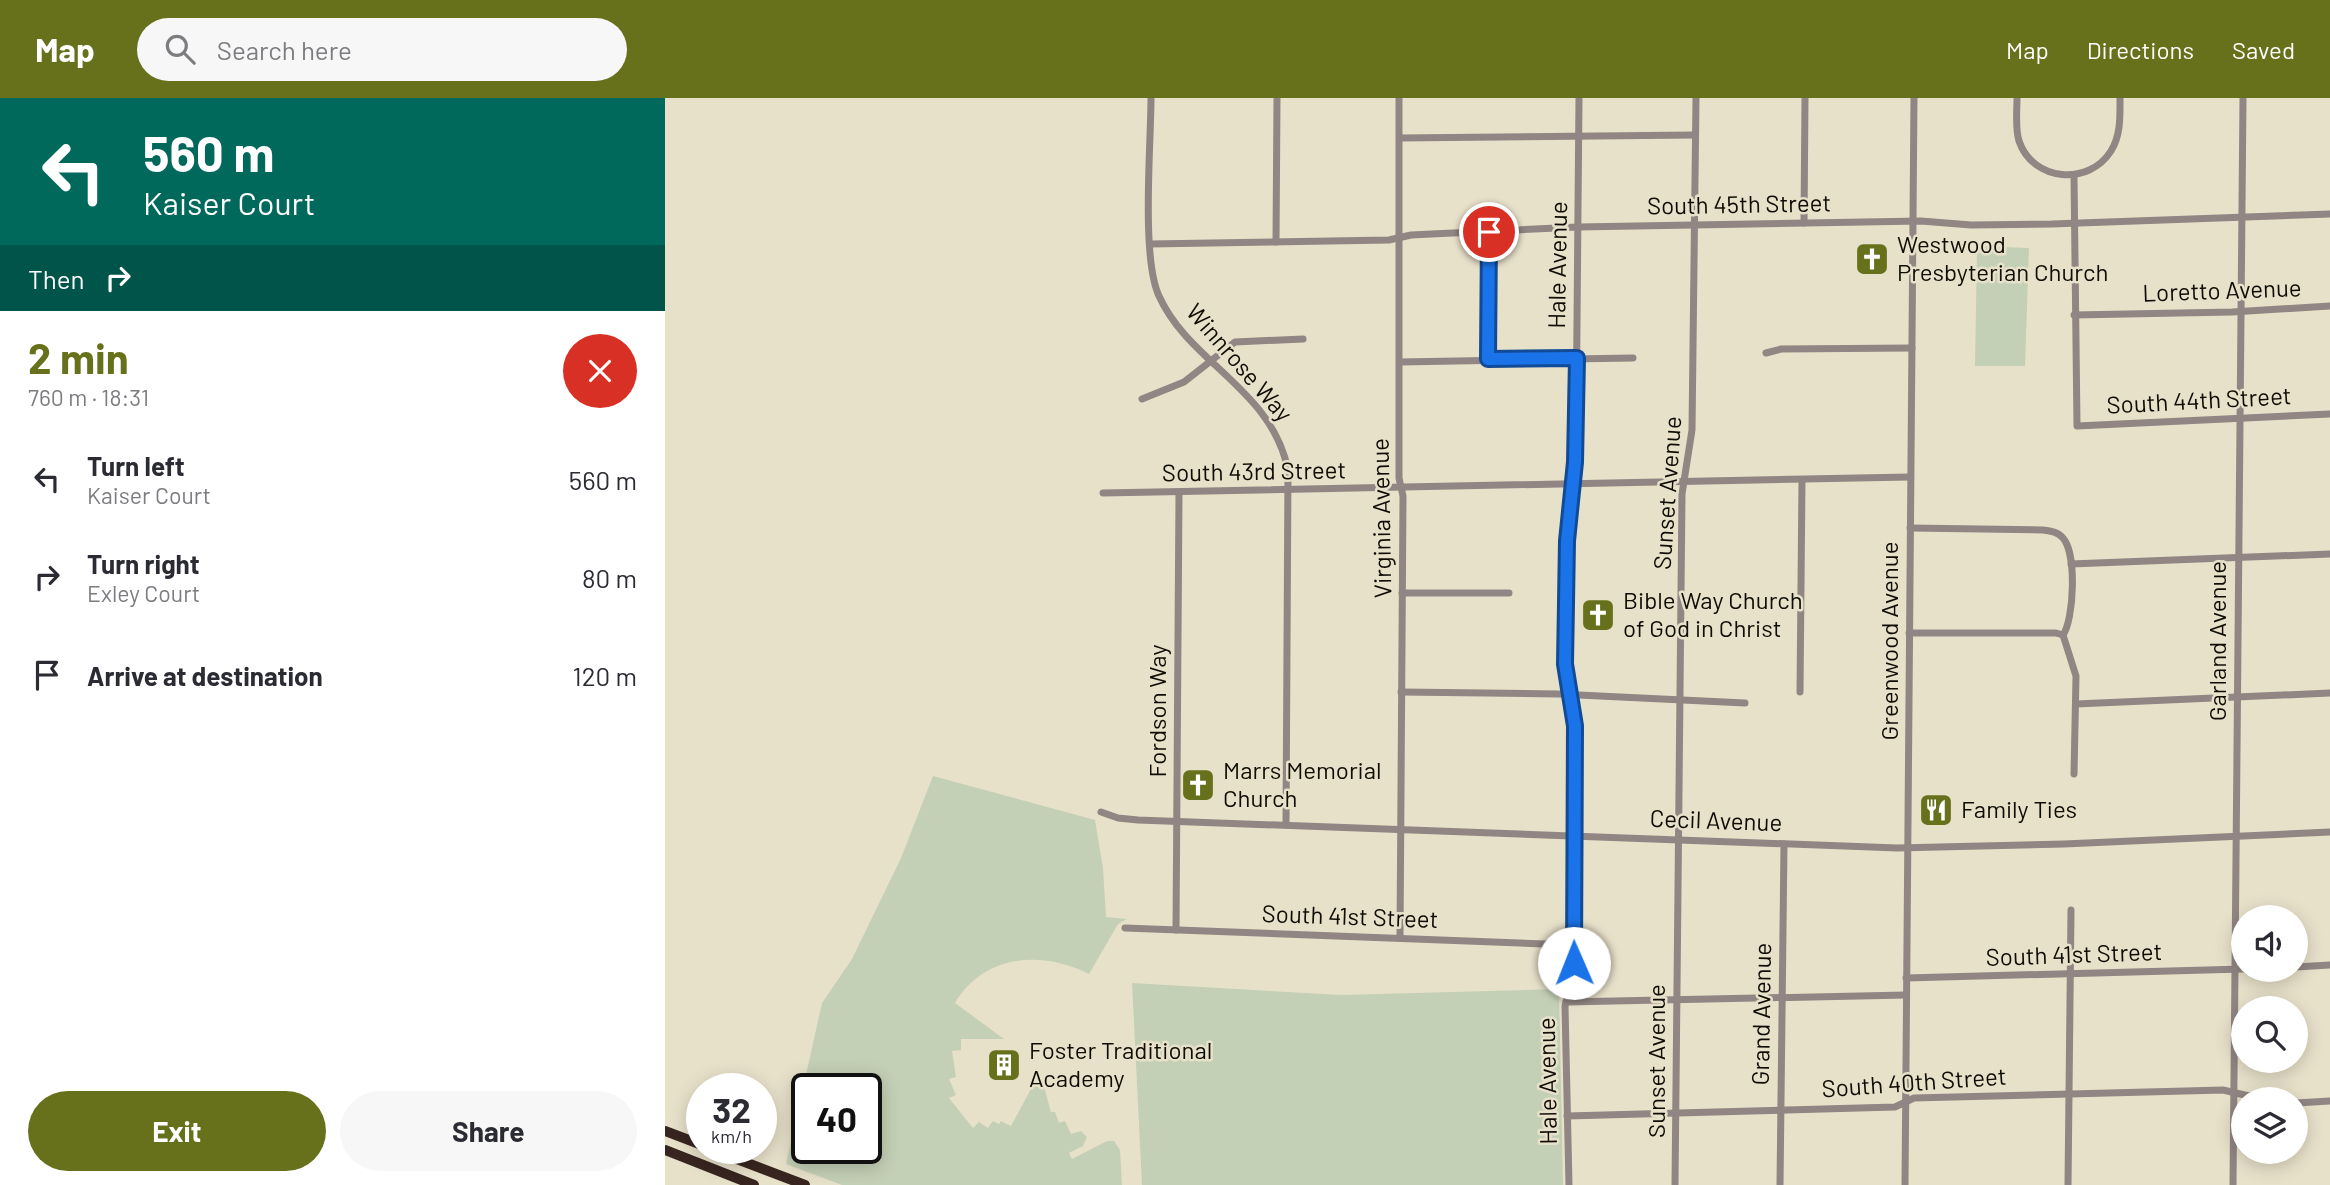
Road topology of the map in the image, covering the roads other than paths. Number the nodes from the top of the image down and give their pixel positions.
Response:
1 (1151, 98) edge
2 (1277, 98) edge
3 (1399, 98) edge
4 (1579, 98) edge
5 (1696, 98) edge
6 (1805, 98) edge
7 (1914, 98) edge
8 (2017, 98) edge
9 (2120, 98) edge
10 (2243, 98) edge
11 (1695, 135) junction
12 (1579, 136) junction
13 (1400, 138) junction
14 (2074, 176) junction
15 (2330, 214) edge
16 (2241, 216) junction
17 (1913, 221) junction
18 (1804, 223) junction
19 (2074, 223) junction
20 (1694, 225) junction
21 (1578, 227) junction
22 (1489, 232) junction
23 (1399, 238) junction
24 (1276, 242) junction
25 (1150, 244) junction
26 (2330, 306) edge
27 (2240, 311) junction
28 (2074, 315) junction
29 (1303, 339) dead end
30 (1912, 348) junction
31 (1766, 354) dead end
32 (1577, 358) junction
33 (1633, 358) dead end
34 (1488, 359) junction
35 (1212, 360) junction
36 (1400, 362) junction
37 (1142, 399) dead end
38 (2330, 414) edge
39 (2239, 418) junction
40 (1910, 477) junction
41 (1802, 480) junction
42 (1684, 482) junction
43 (1573, 484) junction
44 (1401, 488) junction
45 (1289, 490) junction
46 (1179, 493) junction
47 (1103, 494) dead end
48 (1910, 528) junction
49 (2330, 554) edge
50 (2238, 558) junction
51 (2071, 564) junction
52 (1402, 593) junction
53 (1509, 593) dead end
54 (1909, 633) junction
55 (2063, 635) junction
56 (1401, 692) junction
57 (1800, 692) dead end
58 (2330, 693) edge
59 (1569, 695) junction
60 (2237, 697) junction
61 (1680, 699) junction
62 (1745, 703) dead end
63 (2075, 704) junction
64 (2074, 775) dead end
65 (1101, 812) dead end
66 (1176, 820) junction
67 (1286, 824) junction
68 (1400, 828) junction
69 (2330, 832) edge
70 (1574, 835) junction
71 (2236, 835) junction
72 (1679, 839) junction
73 (1784, 844) junction
74 (1907, 848) junction
75 (2238, 905) edge
76 (2071, 910) dead end
77 (1125, 928) dead end
78 (1176, 930) junction
79 (1400, 938) junction
80 (1573, 945) junction
81 (2330, 965) edge
82 (2308, 966) edge
83 (2231, 970) edge
84 (2069, 974) junction
85 (1906, 978) junction
86 (2239, 982) edge
87 (1906, 995) junction
88 (1781, 998) junction
89 (1677, 999) junction
90 (1566, 1002) junction
91 (2234, 1087) edge
92 (2231, 1091) edge
93 (2068, 1094) junction
94 (2330, 1101) edge
95 (1905, 1102) junction
96 (2308, 1102) edge
97 (1780, 1110) junction
98 (1676, 1112) junction
99 (1567, 1116) junction
100 (665, 1131) edge
101 (686, 1140) edge
102 (665, 1150) edge
103 (750, 1164) edge
104 (2233, 1164) edge
105 (754, 1185) edge
106 (805, 1185) edge
107 (1569, 1185) edge
108 (1675, 1185) edge
109 (1780, 1185) edge
110 (1905, 1185) edge
111 (2069, 1185) edge
112 (2233, 1185) edge

1 - 25 street, Winnrose Way
2 - 24 street
3 - 13 street, Virginia Avenue
4 - 12 street, Hale Avenue
5 - 11 street, Sunset Avenue
6 - 18 street
7 - 17 street, Greenwood Avenue
8 - 14 street
9 - 14 street
10 - 16 street, Garland Avenue
11 - 12 street
11 - 20 street, Sunset Avenue
12 - 13 street
12 - 21 street, Hale Avenue
13 - 23 street, Virginia Avenue
14 - 19 street
15 - 16 street, South 45th Street
16 - 19 street, South 45th Street
16 - 27 street, Garland Avenue
17 - 18 street, South 45th Street
17 - 19 street, South 45th Street
17 - 30 street, Greenwood Avenue
18 - 20 street, South 45th Street
19 - 28 street
20 - 21 street, South 45th Street
20 - 42 street, Sunset Avenue
21 - 22 street, South 45th Street
21 - 32 street, Hale Avenue
22 - 23 street, South 45th Street
22 - 34 street
23 - 24 street, South 45th Street
23 - 36 street, Virginia Avenue
24 - 25 street, South 45th Street
25 - 35 street, Winnrose Way
26 - 27 street, Loretto Avenue
27 - 28 street, Loretto Avenue
27 - 39 street, Garland Avenue
28 - 39 street, South 44th Street
29 - 35 street
30 - 31 street
30 - 40 street, Greenwood Avenue
32 - 33 street
32 - 34 street
32 - 43 street, Hale Avenue
34 - 36 street
35 - 37 street
35 - 45 street, Winnrose Way
36 - 44 street, Virginia Avenue
38 - 39 street, South 44th Street
39 - 50 street, Garland Avenue
40 - 41 street, South 43rd Street
40 - 48 street, Greenwood Avenue
41 - 42 street, South 43rd Street
41 - 57 street
42 - 43 street, South 43rd Street
42 - 61 street, Sunset Avenue
43 - 44 street, South 43rd Street
43 - 59 street, Hale Avenue
44 - 45 street, South 43rd Street
44 - 52 street, Virginia Avenue
45 - 46 street, South 43rd Street
45 - 67 street, Winnrose Way
46 - 47 street, South 43rd Street
46 - 66 street, Fordson Way
48 - 51 street
48 - 54 street, Greenwood Avenue
49 - 50 street
50 - 51 street
50 - 60 street, Garland Avenue
51 - 55 street
52 - 53 street
52 - 56 street, Virginia Avenue
54 - 55 street
54 - 74 street, Greenwood Avenue
55 - 63 street
56 - 59 street
56 - 68 street, Virginia Avenue
58 - 60 street
59 - 61 street
59 - 70 street, Hale Avenue
60 - 63 street
60 - 71 street, Garland Avenue
61 - 62 street
61 - 72 street, Sunset Avenue
63 - 64 street
65 - 66 street, Cecil Avenue
66 - 67 street, Cecil Avenue
66 - 78 street, Fordson Way
67 - 68 street, Cecil Avenue
68 - 70 street, Cecil Avenue
68 - 79 street, Virginia Avenue
69 - 71 street, Cecil Avenue
70 - 72 street, Cecil Avenue
70 - 80 street, Hale Avenue
71 - 74 street, Cecil Avenue
71 - 75 street, Garland Avenue
72 - 73 street, Cecil Avenue
72 - 89 street, Sunset Avenue
73 - 74 street, Cecil Avenue
73 - 88 street, Grand Avenue
74 - 85 street, Greenwood Avenue
76 - 84 street
77 - 78 street, South 41st Street
78 - 79 street, South 41st Street
79 - 80 street, South 41st Street
80 - 90 street, Hale Avenue
81 - 82 street
83 - 84 street, South 41st Street
84 - 85 street, South 41st Street
84 - 93 street
85 - 87 street, Greenwood Avenue
86 - 91 street, Garland Avenue
87 - 88 street
87 - 95 street, Greenwood Avenue
88 - 89 street
88 - 97 street, Grand Avenue
89 - 90 street
89 - 98 street, Sunset Avenue
90 - 99 street, Hale Avenue
92 - 93 street, South 40th Street
93 - 95 street, South 40th Street
93 - 111 street
94 - 96 street
95 - 97 street, South 40th Street
95 - 110 street, Greenwood Avenue
97 - 98 street, South 40th Street
97 - 109 street, Grand Avenue
98 - 99 street, South 40th Street
98 - 108 street, Sunset Avenue
99 - 107 street, Hale Avenue
100 - 101 highway
102 - 105 highway
103 - 106 highway
104 - 112 street, Garland Avenue

